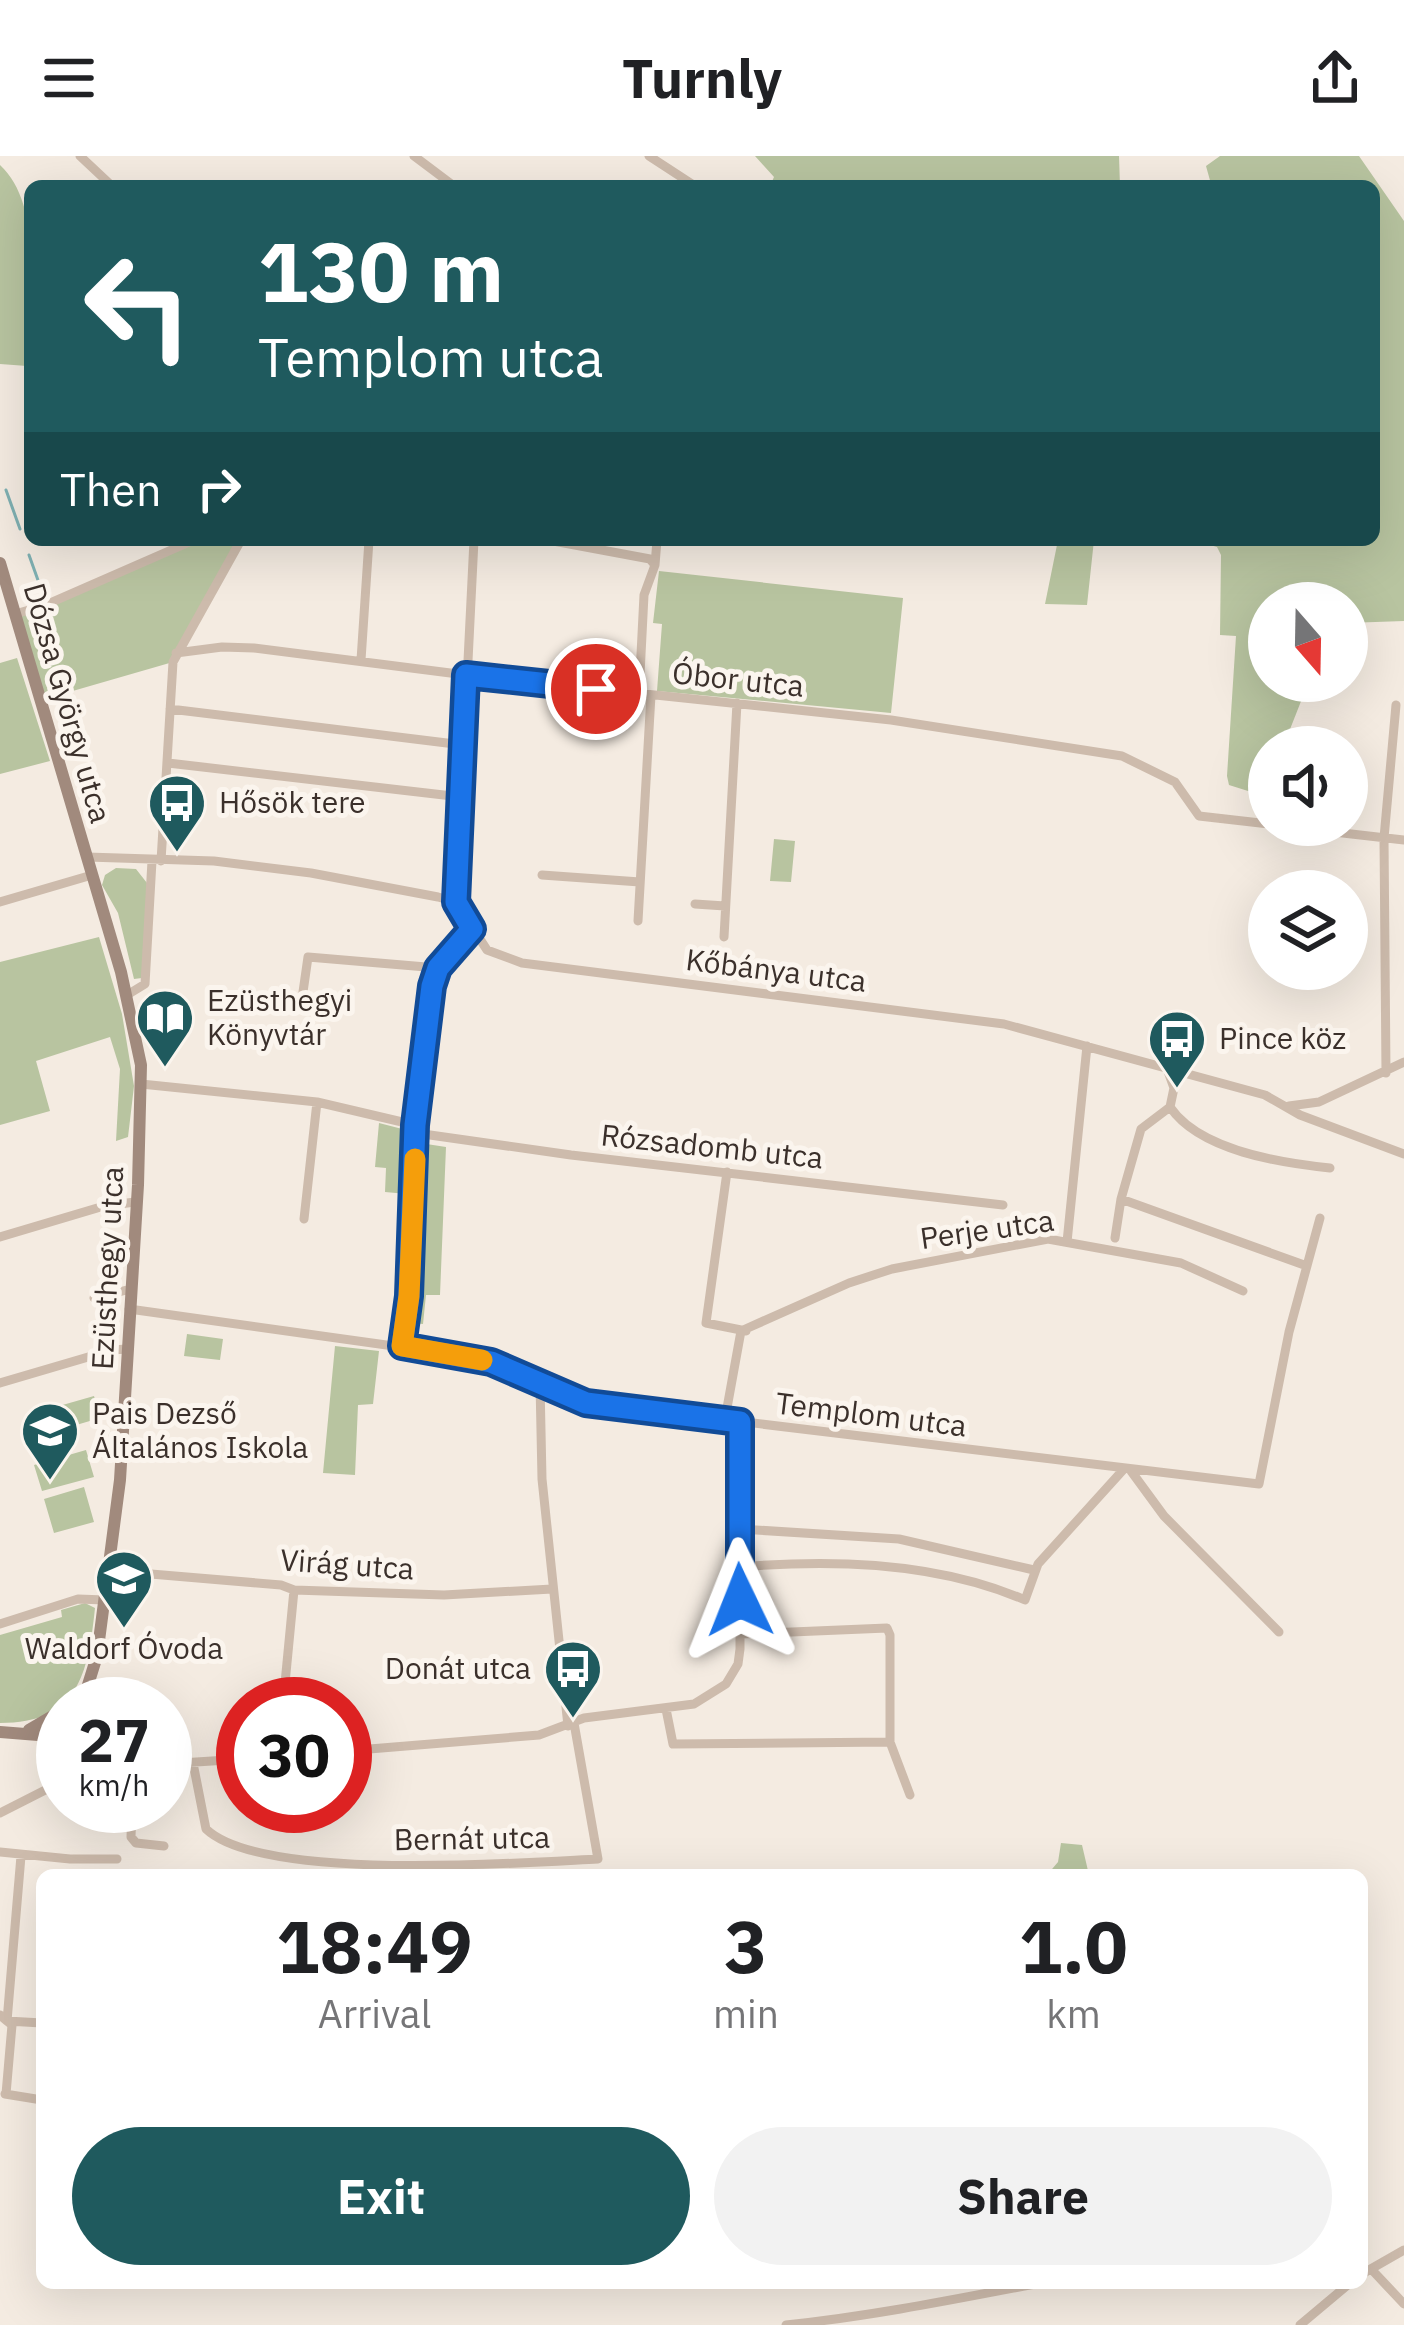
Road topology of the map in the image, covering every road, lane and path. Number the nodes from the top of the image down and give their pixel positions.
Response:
1 (80, 156) edge
2 (414, 156) edge
3 (650, 156) edge
4 (106, 180) edge
5 (446, 180) edge
6 (686, 180) edge
7 (180, 546) edge
8 (238, 546) edge
9 (369, 546) edge
10 (474, 546) edge
11 (580, 546) edge
12 (657, 546) edge
13 (0, 563) edge
14 (655, 565) junction
15 (9, 606) edge
16 (176, 653) junction
17 (361, 660) junction
18 (466, 675) junction
19 (645, 695) junction
20 (737, 703) junction
21 (1396, 705) dead end
22 (170, 709) junction
23 (464, 746) junction
24 (168, 764) junction
25 (461, 797) junction
26 (1248, 822) edge
27 (1368, 833) edge
28 (1384, 838) junction
29 (1404, 840) edge
30 (87, 857) junction
31 (157, 861) junction
32 (92, 874) junction
33 (542, 875) dead end
34 (640, 882) junction
35 (0, 902) edge
36 (456, 902) junction
37 (695, 904) dead end
38 (725, 906) junction
39 (638, 921) dead end
40 (472, 929) junction
41 (724, 937) dead end
42 (438, 968) junction
43 (128, 995) junction
44 (302, 999) dead end
45 (1088, 1046) junction
46 (1404, 1062) edge
47 (1166, 1066) junction
48 (1386, 1073) junction
49 (141, 1084) junction
50 (316, 1102) junction
51 (1289, 1106) junction
52 (1171, 1107) junction
53 (416, 1129) junction
54 (1404, 1154) edge
55 (1330, 1168) dead end
56 (728, 1172) junction
57 (1121, 1199) junction
58 (135, 1202) junction
59 (1003, 1205) dead end
60 (1320, 1218) dead end
61 (304, 1219) dead end
62 (0, 1237) edge
63 (1115, 1238) dead end
64 (1067, 1242) junction
65 (1306, 1266) junction
66 (130, 1289) junction
67 (1243, 1291) dead end
68 (94, 1298) dead end
69 (129, 1309) junction
70 (744, 1331) junction
71 (402, 1346) junction
72 (127, 1349) junction
73 (0, 1383) edge
74 (540, 1384) junction
75 (724, 1419) junction
76 (740, 1422) junction
77 (1127, 1471) junction
78 (740, 1529) junction
79 (740, 1567) junction
80 (1034, 1570) junction
81 (140, 1573) dead end
82 (552, 1589) junction
83 (294, 1590) junction
84 (106, 1600) junction
85 (0, 1624) edge
86 (1279, 1632) dead end
87 (741, 1634) junction
88 (90, 1677) edge
89 (286, 1677) edge
90 (666, 1709) junction
91 (575, 1722) junction
92 (36, 1725) edge
93 (0, 1732) edge
94 (22, 1732) junction
95 (36, 1733) edge
96 (890, 1742) junction
97 (372, 1749) edge
98 (216, 1761) edge
99 (193, 1763) joint
100 (36, 1795) edge
101 (910, 1795) dead end
102 (0, 1813) edge
103 (131, 1833) edge
104 (164, 1846) dead end
105 (0, 1852) edge
106 (21, 1856) junction
107 (117, 1859) dead end
108 (4, 2018) edge
109 (36, 2022) edge
110 (3, 2093) edge
111 (36, 2099) edge
112 (1404, 2250) edge
113 (1368, 2271) edge
114 (1368, 2273) edge
115 (1004, 2289) edge
116 (1343, 2289) edge
117 (1404, 2303) edge
118 (786, 2325) edge
119 (1300, 2325) edge

1 - 4 street
2 - 5 street
3 - 6 street
7 - 15 street
8 - 16 street
9 - 17 street
10 - 18 street
11 - 14 street
12 - 14 street
13 - 15 street, Dózsa György utca
14 - 19 street
15 - 30 street, Dózsa György utca
16 - 17 street, Óbor utca
16 - 22 street
17 - 18 street, Óbor utca
18 - 19 street, Óbor utca
18 - 23 street
19 - 20 street, Óbor utca
19 - 34 street
20 - 26 street, Óbor utca
20 - 38 street
21 - 28 street
22 - 23 street
22 - 24 street
23 - 25 street
24 - 25 street
24 - 31 street
25 - 36 street
27 - 28 street, Óbor utca
28 - 29 street, Óbor utca
28 - 48 street
30 - 31 street
30 - 32 street, Ezüsthegy utca
31 - 36 street
31 - 43 street
32 - 35 street
32 - 43 street, Ezüsthegy utca
33 - 34 street
34 - 39 street
36 - 40 street, Kőbánya utca
37 - 38 street
38 - 41 street
40 - 42 street
40 - 45 street, Kőbánya utca
42 - 44 street
42 - 53 street
43 - 49 street, Ezüsthegy utca
45 - 47 street, Kőbánya utca
45 - 64 street
46 - 48 street
47 - 51 street, Kőbánya utca
47 - 52 street
48 - 51 street
49 - 50 street, Rózsadomb utca
49 - 58 street, Ezüsthegy utca
50 - 53 street, Rózsadomb utca
50 - 61 street
51 - 54 street, Kőbánya utca
52 - 55 street
52 - 57 street
53 - 56 street, Rózsadomb utca
53 - 71 street
56 - 59 street, Rózsadomb utca
56 - 70 street
57 - 63 street
57 - 65 street
58 - 62 street
58 - 66 street, Ezüsthegy utca
60 - 65 street
64 - 67 street, Perje utca
64 - 70 street, Perje utca
65 - 77 street, Templom utca
66 - 68 street
66 - 69 street, Ezüsthegy utca
69 - 71 street, Templom utca
69 - 72 street, Ezüsthegy utca
70 - 75 street
71 - 74 street, Templom utca
72 - 73 street
72 - 84 street, Ezüsthegy utca
74 - 75 street, Templom utca
74 - 82 street
75 - 76 street, Templom utca
76 - 77 street, Templom utca
76 - 78 street
77 - 80 street
77 - 86 street
78 - 79 street
78 - 80 street
79 - 80 street
79 - 87 street
81 - 83 street, Virág utca
82 - 83 street, Virág utca
82 - 91 street
83 - 89 street
84 - 85 street
84 - 88 street, Ezüsthegy utca
87 - 90 street
87 - 96 street
90 - 91 street
90 - 96 street
91 - 97 street
91 - 99 street, Bernát utca
92 - 94 street
93 - 94 street
94 - 95 street
96 - 101 street
98 - 99 street
100 - 102 street
103 - 104 street
105 - 106 street
106 - 107 street
106 - 108 street
108 - 109 street
108 - 110 street
110 - 111 street
112 - 113 street
114 - 117 street
115 - 118 street
116 - 119 street

